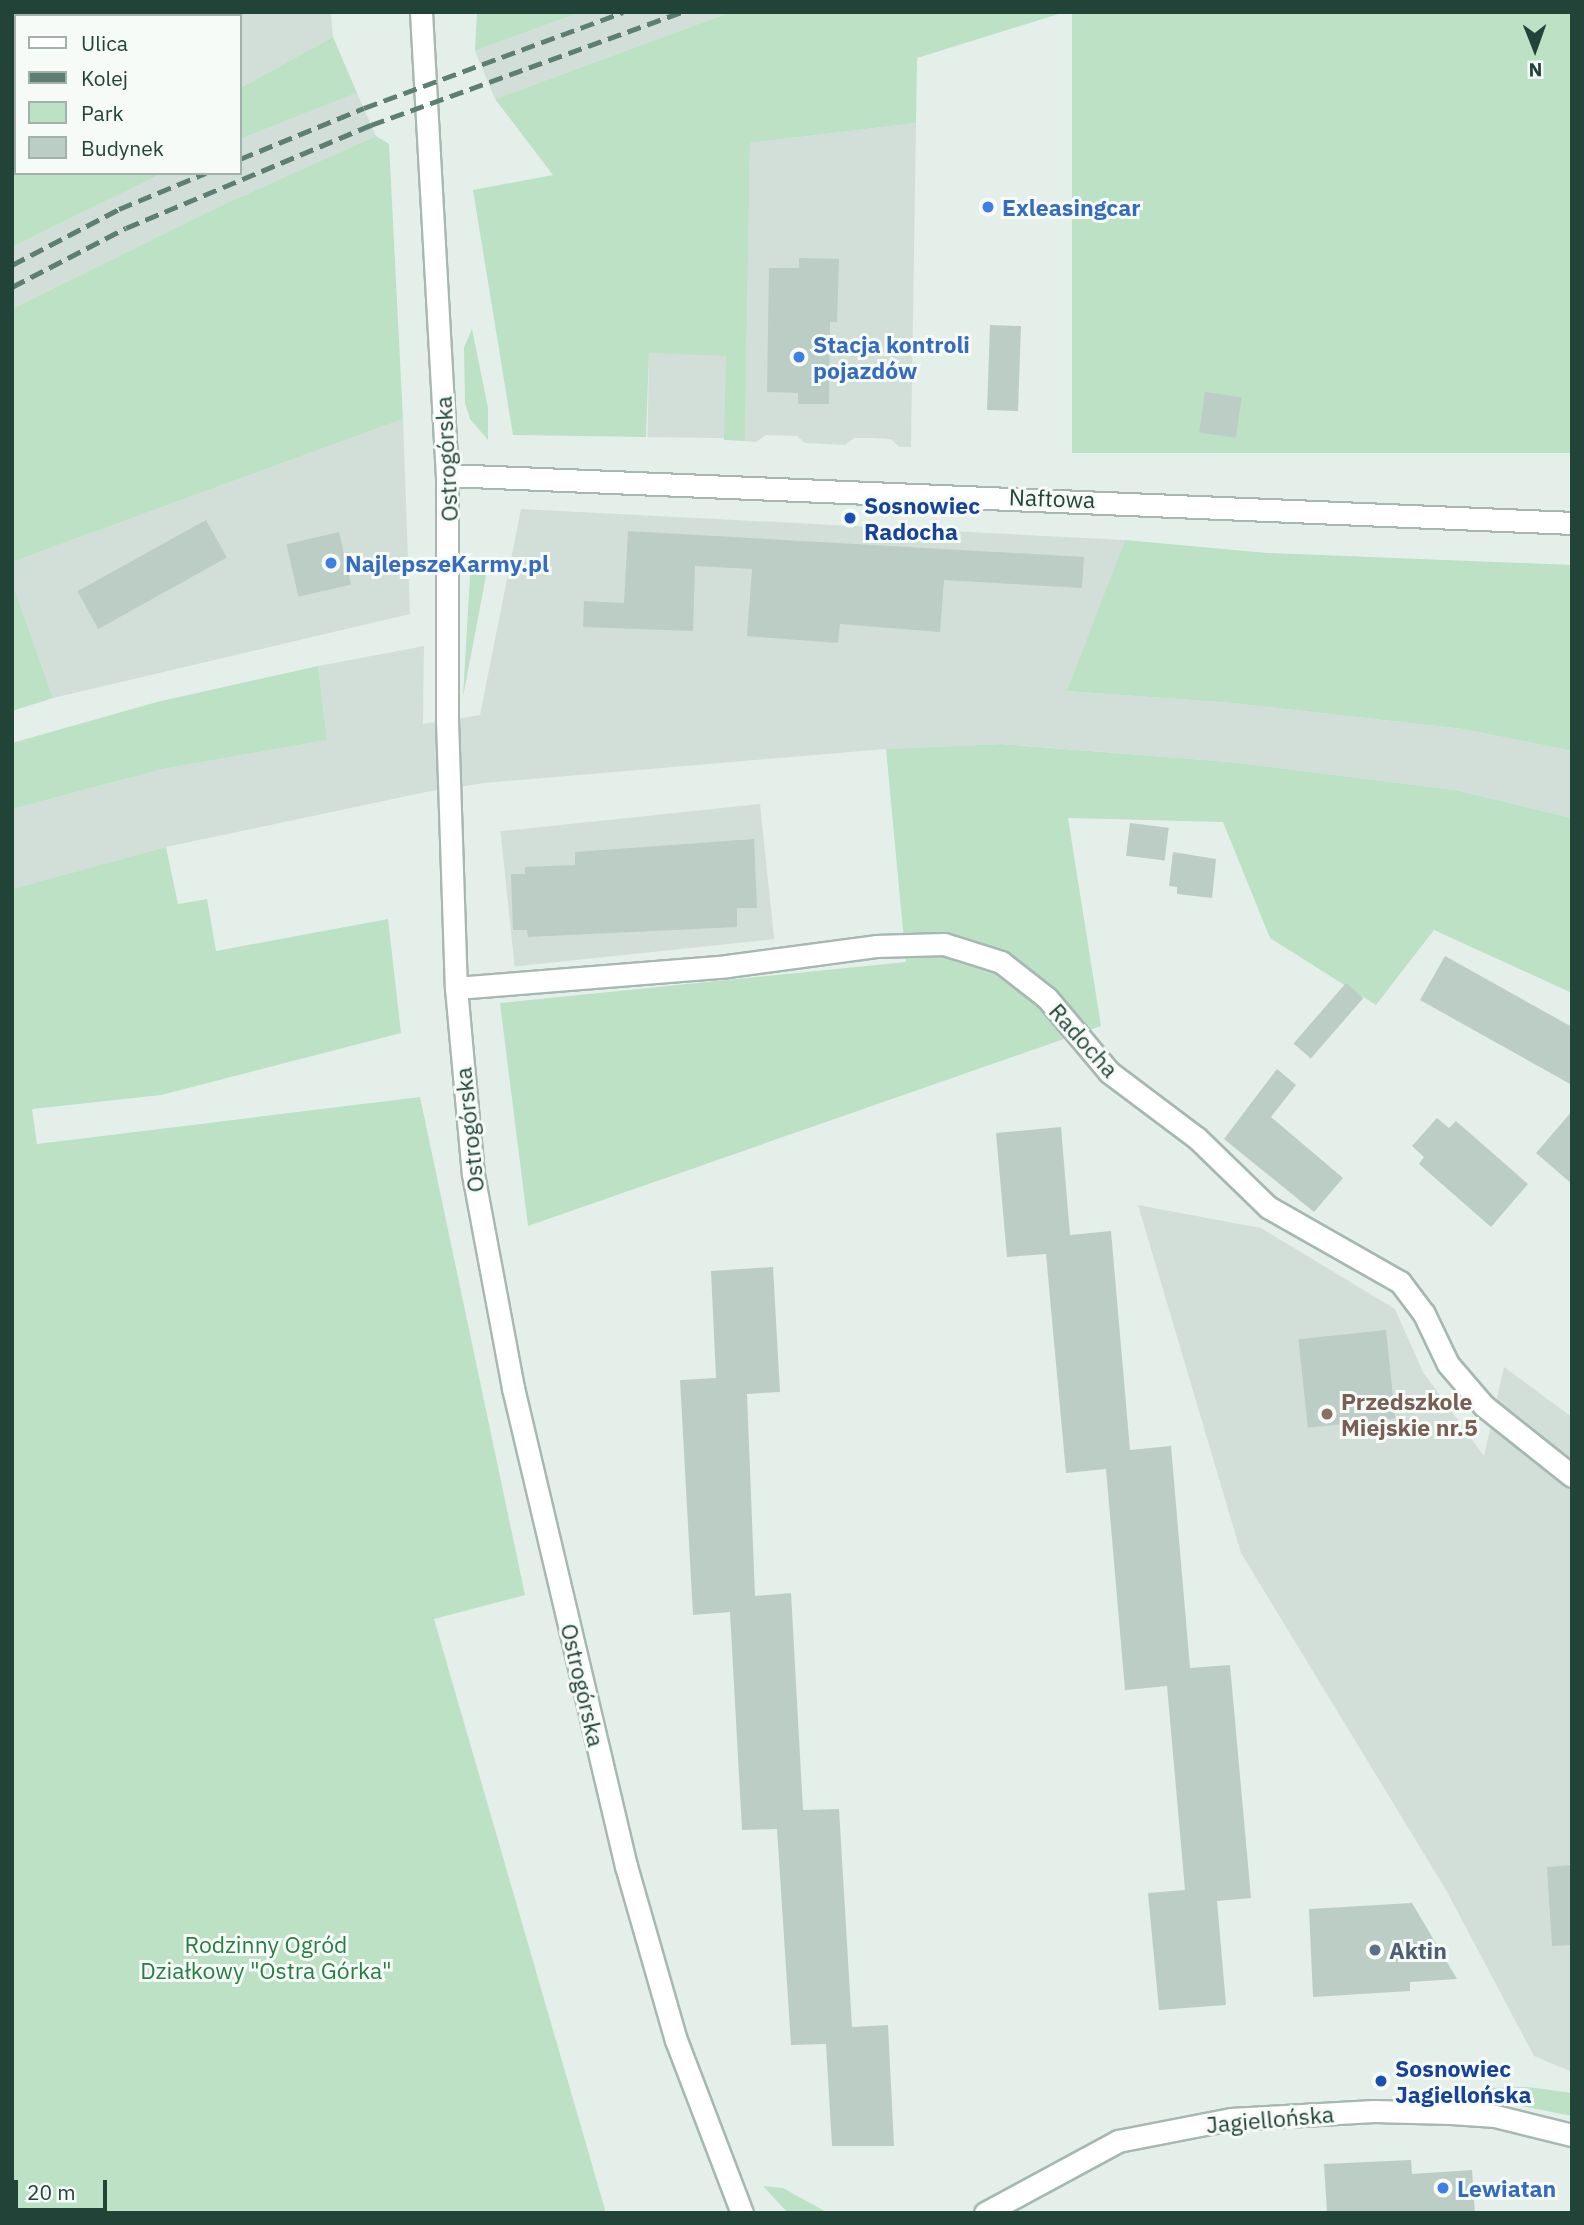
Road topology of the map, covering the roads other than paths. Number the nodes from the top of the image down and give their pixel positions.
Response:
1 (421, 12) edge
2 (447, 475) junction
3 (1572, 523) edge
4 (456, 988) junction
5 (1572, 1476) edge
6 (1572, 2135) edge
7 (742, 2213) edge
8 (985, 2213) edge

1 - 2 street, Ostrogórska
2 - 3 street, Naftowa
2 - 4 street, Ostrogórska
4 - 5 street, Radocha
4 - 7 street, Ostrogórska
6 - 8 street, Jagiellońska

